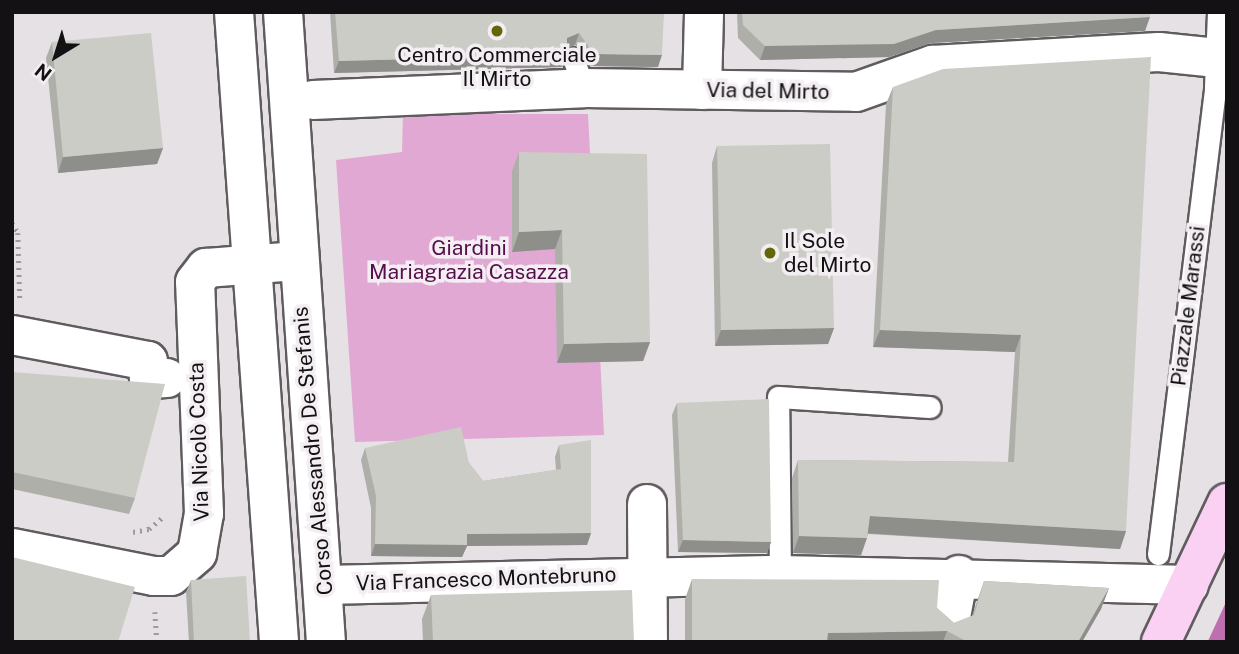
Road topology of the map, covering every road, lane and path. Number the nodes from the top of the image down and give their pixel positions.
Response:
1 (234, 12) edge
2 (284, 12) edge
3 (704, 12) edge
4 (1218, 12) edge
5 (1222, 59) edge
6 (702, 90) junction
7 (313, 100) dead end
8 (12, 223) edge
9 (296, 261) junction
10 (252, 263) junction
11 (16, 335) edge
12 (167, 378) dead end
13 (930, 407) dead end
14 (1227, 503) edge
15 (648, 504) dead end
16 (166, 508) dead end
17 (12, 548) edge
18 (1158, 554) dead end
19 (94, 567) junction
20 (780, 575) junction
21 (959, 575) junction
22 (324, 584) junction
23 (1189, 585) junction
24 (647, 588) junction
25 (423, 606) dead end
26 (950, 622) edge
27 (279, 642) edge
28 (326, 642) edge
29 (648, 642) edge
30 (1161, 642) edge

1 - 10 street
2 - 9 street, Corso Alessandro De Stefanis
3 - 6 street
4 - 5 lane, Piazzale Marassi
5 - 6 street, Via del Mirto
5 - 18 lane, Piazzale Marassi
6 - 7 street, Via del Mirto
8 - 11 path
9 - 10 street
9 - 22 street, Corso Alessandro De Stefanis
10 - 19 street, Via Nicolò Costa
10 - 27 street
11 - 12 street
13 - 20 lane
14 - 23 main road
15 - 24 street, Via Francesco Montebruno
16 - 19 path
17 - 19 street, Via Nicolò Costa
20 - 21 street, Via Francesco Montebruno
20 - 24 street, Via Francesco Montebruno
21 - 23 street, Via Francesco Montebruno
21 - 26 street
22 - 24 street, Via Francesco Montebruno
22 - 28 street, Corso Alessandro De Stefanis
23 - 30 main road
24 - 25 lane
24 - 29 street, Via Francesco Montebruno

